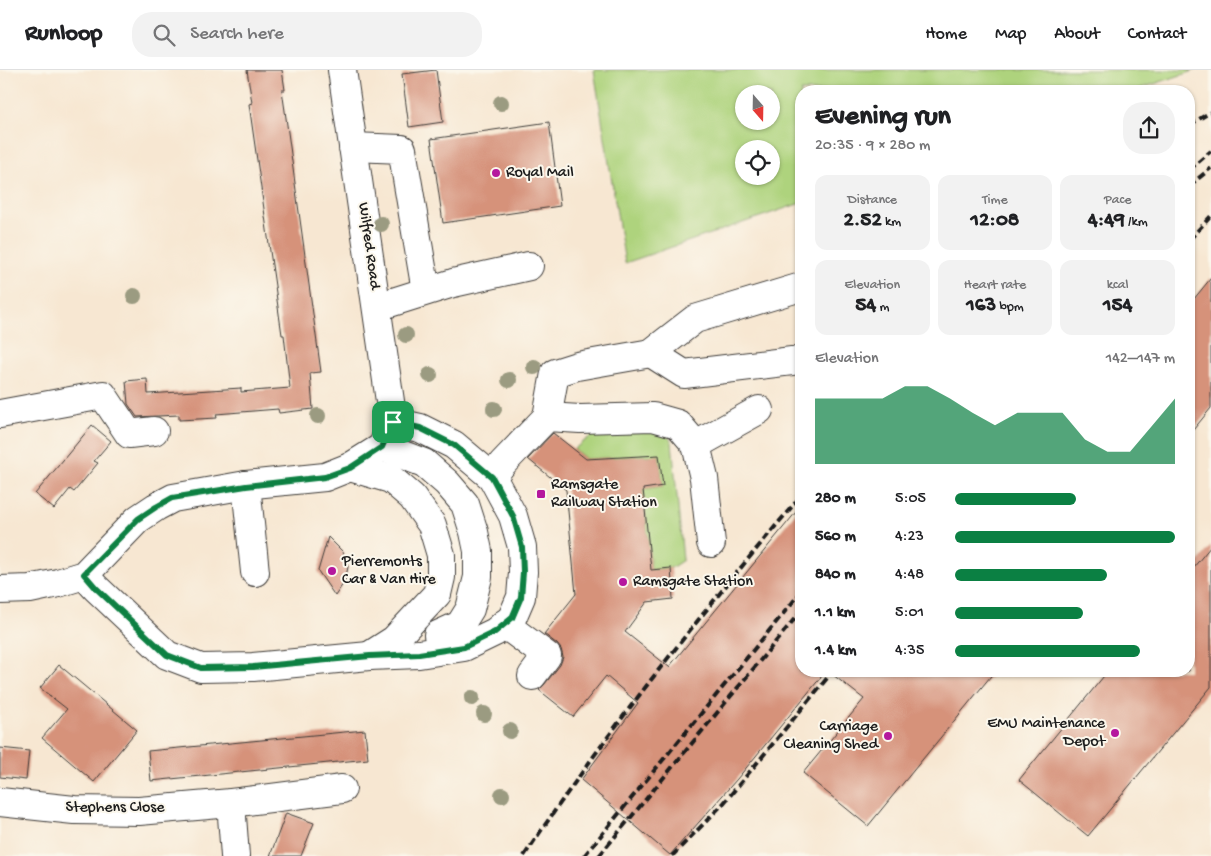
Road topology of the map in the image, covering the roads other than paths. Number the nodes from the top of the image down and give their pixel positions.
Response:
1 (342, 70) edge
2 (353, 147) junction
3 (529, 266) dead end
4 (795, 289) edge
5 (426, 292) junction
6 (377, 307) junction
7 (651, 353) junction
8 (792, 361) dead end
9 (759, 410) dead end
10 (0, 414) edge
11 (547, 417) junction
12 (393, 422) junction
13 (154, 431) dead end
14 (696, 445) junction
15 (382, 447) junction
16 (350, 468) junction
17 (492, 477) junction
18 (246, 486) junction
19 (711, 543) dead end
20 (255, 572) dead end
21 (84, 574) junction
22 (0, 590) edge
23 (437, 594) junction
24 (504, 624) junction
25 (435, 644) junction
26 (370, 656) junction
27 (532, 676) dead end
28 (342, 789) dead end
29 (0, 802) edge
30 (231, 803) junction
31 (236, 856) edge

1 - 2 street, Wilfred Road
2 - 5 street
2 - 6 street, Wilfred Road
3 - 5 street
4 - 7 street
5 - 6 street
6 - 12 street, Wilfred Road
7 - 8 street
7 - 11 street
9 - 14 street
10 - 13 street
11 - 14 street
11 - 17 street
12 - 15 street
12 - 17 street
14 - 19 street
15 - 16 street
15 - 25 street
16 - 18 street
16 - 23 street
17 - 24 street
18 - 20 street
18 - 21 street
21 - 22 street
21 - 26 street
23 - 25 street
23 - 26 street
24 - 25 street
24 - 27 street
25 - 26 street
28 - 30 street, Stephens Close
29 - 30 street, Stephens Close
30 - 31 street

